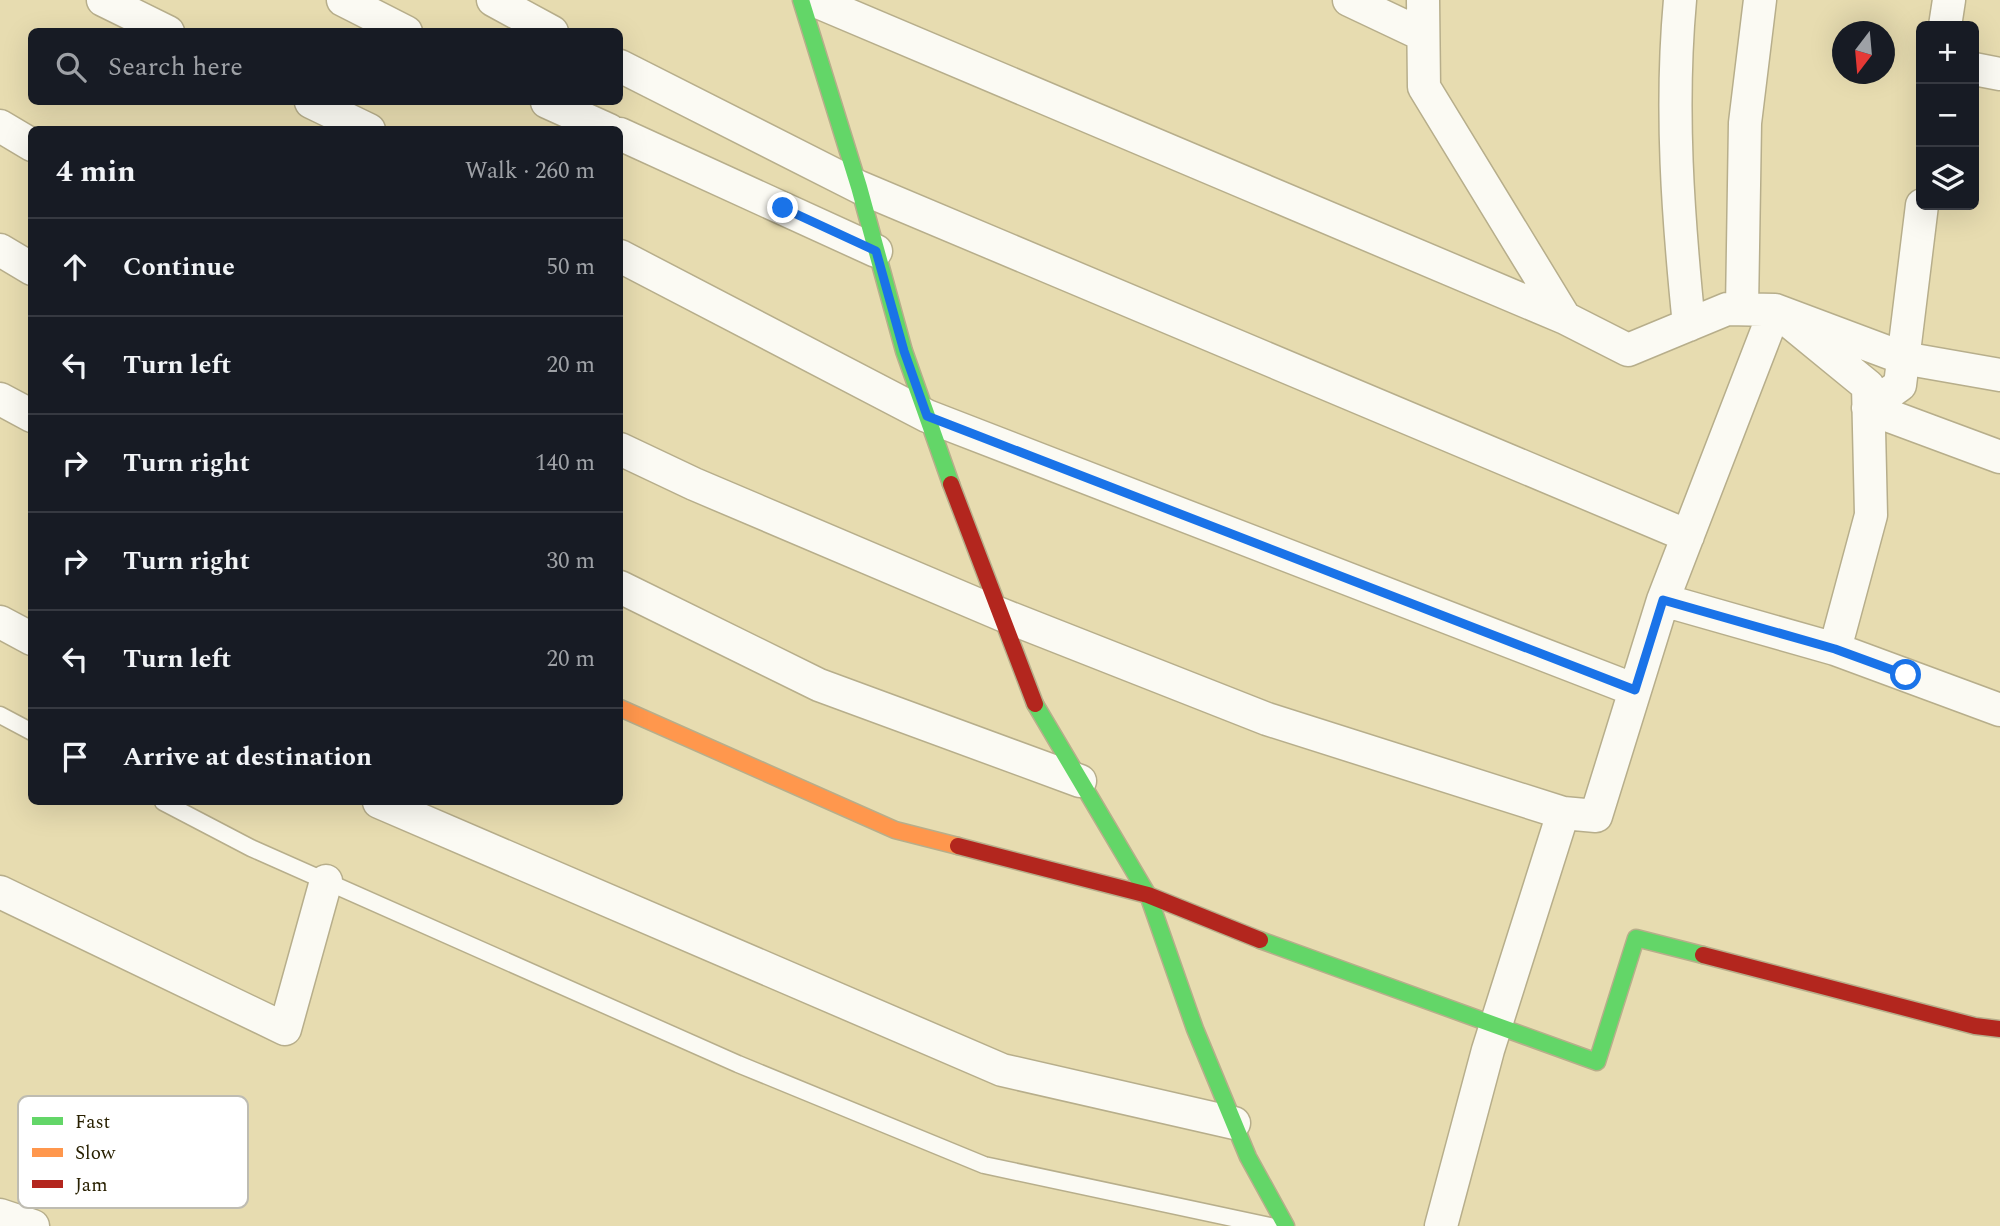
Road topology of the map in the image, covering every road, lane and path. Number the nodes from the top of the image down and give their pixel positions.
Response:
1 (103, 0) edge
2 (343, 0) edge
3 (493, 0) edge
4 (801, 0) edge
5 (813, 0) edge
6 (1349, 0) edge
7 (1423, 0) edge
8 (1680, 0) edge
9 (1760, 0) edge
10 (1949, 0) edge
11 (1946, 21) edge
12 (160, 28) edge
13 (398, 28) edge
14 (545, 28) edge
15 (1423, 35) junction
16 (623, 68) edge
17 (1979, 70) edge
18 (2000, 75) edge
19 (318, 105) edge
20 (554, 105) edge
21 (0, 126) edge
22 (361, 126) edge
23 (600, 126) edge
24 (623, 135) edge
25 (28, 143) edge
26 (859, 187) junction
27 (1921, 210) edge
28 (0, 250) edge
29 (876, 251) junction
30 (623, 258) edge
31 (28, 267) edge
32 (1742, 309) junction
33 (1775, 310) junction
34 (1565, 318) junction
35 (1689, 325) junction
36 (1903, 358) junction
37 (2000, 375) edge
38 (0, 399) edge
39 (1868, 408) junction
40 (28, 414) edge
41 (927, 416) junction
42 (623, 450) edge
43 (2000, 457) edge
44 (1688, 536) junction
45 (623, 588) edge
46 (1663, 600) junction
47 (1000, 614) junction
48 (0, 622) edge
49 (28, 637) edge
50 (1835, 649) junction
51 (1635, 690) junction
52 (623, 709) edge
53 (2000, 710) edge
54 (0, 715) edge
55 (28, 730) edge
56 (1080, 781) junction
57 (169, 805) edge
58 (386, 805) edge
59 (1563, 813) junction
60 (326, 881) junction
61 (0, 892) edge
62 (1148, 895) junction
63 (1496, 1024) junction
64 (2000, 1029) edge
65 (1234, 1123) junction
66 (0, 1215) edge
67 (1445, 1225) edge
68 (33, 1226) edge
69 (1270, 1226) edge
70 (1286, 1226) edge

1 - 12 street
2 - 13 street
3 - 14 street
4 - 26 street
5 - 34 street
6 - 15 street
7 - 15 street
8 - 35 street
9 - 32 street
10 - 11 street
15 - 34 street
16 - 26 street
17 - 18 street
19 - 22 street
20 - 23 street
21 - 25 street
24 - 29 street
26 - 29 street
26 - 44 street
27 - 36 street
28 - 31 street
29 - 41 street
30 - 41 street
32 - 33 street
32 - 35 street
33 - 36 street
33 - 39 street
33 - 44 street
34 - 35 street
36 - 37 street
36 - 39 street
38 - 40 street
39 - 43 street
39 - 50 street
41 - 47 street
41 - 51 street
42 - 47 street
44 - 46 street
45 - 56 street
46 - 50 street
46 - 51 street
47 - 56 street
47 - 59 street
48 - 49 street
50 - 53 street
51 - 59 street
52 - 62 street
54 - 55 lane
56 - 62 street
57 - 60 lane
58 - 65 street
59 - 63 street
60 - 61 street
60 - 69 lane
62 - 63 street
62 - 65 street
63 - 64 street
63 - 67 street
65 - 70 street
66 - 68 street

